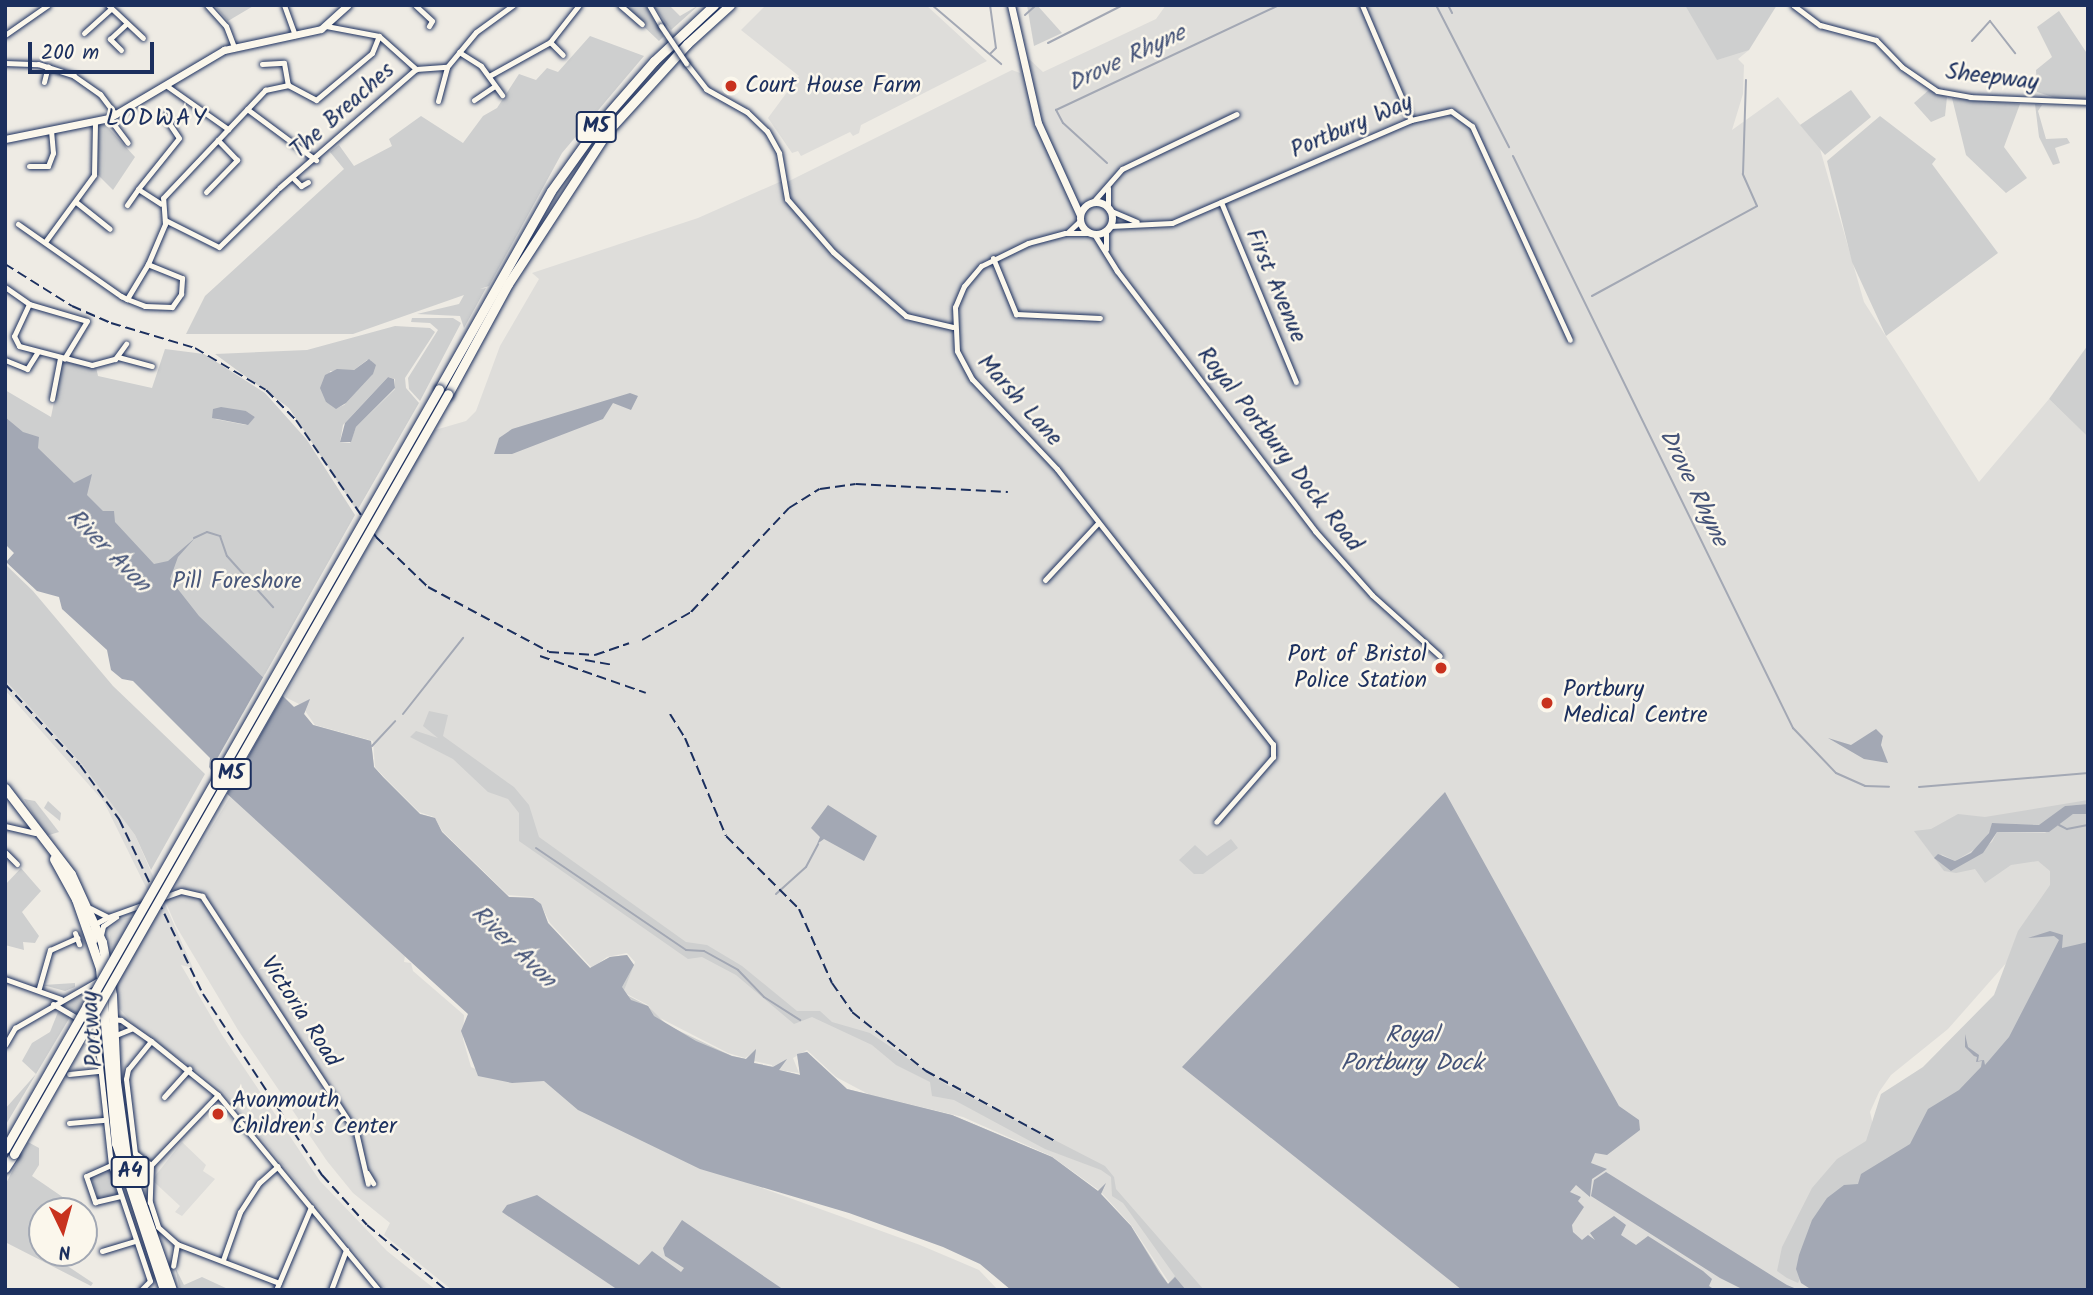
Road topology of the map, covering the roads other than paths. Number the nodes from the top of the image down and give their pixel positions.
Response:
1 (207, 5) edge
2 (284, 5) edge
3 (348, 5) edge
4 (415, 5) edge
5 (513, 5) edge
6 (620, 5) edge
7 (649, 5) edge
8 (713, 5) edge
9 (730, 5) edge
10 (739, 5) edge
11 (1011, 5) edge
12 (1362, 5) edge
13 (1793, 5) edge
14 (46, 6) edge
15 (582, 6) edge
16 (109, 7) edge
17 (433, 22) dead end
18 (126, 23) junction
19 (642, 24) dead end
20 (326, 26) junction
21 (84, 33) dead end
22 (5, 35) edge
23 (295, 35) junction
24 (379, 36) junction
25 (143, 38) dead end
26 (550, 42) junction
27 (687, 44) junction
28 (234, 47) junction
29 (121, 50) dead end
30 (561, 51) dead end
31 (459, 52) junction
32 (5, 64) edge
33 (262, 64) dead end
34 (48, 66) junction
35 (447, 67) junction
36 (416, 69) junction
37 (489, 76) junction
38 (44, 82) dead end
39 (288, 85) junction
40 (167, 86) junction
41 (495, 86) junction
42 (502, 95) dead end
43 (474, 100) dead end
44 (438, 101) dead end
45 (2088, 102) edge
46 (247, 109) junction
47 (1237, 114) dead end
48 (112, 116) junction
49 (165, 120) dead end
50 (1411, 120) junction
51 (95, 121) junction
52 (228, 129) junction
53 (51, 131) junction
54 (133, 134) dead end
55 (5, 139) edge
56 (218, 140) junction
57 (247, 159) dead end
58 (237, 160) junction
59 (316, 160) junction
60 (29, 166) dead end
61 (294, 179) junction
62 (309, 182) dead end
63 (1109, 184) junction
64 (138, 189) junction
65 (206, 192) dead end
66 (1068, 193) junction
67 (76, 202) junction
68 (1221, 202) junction
69 (1091, 203) junction
70 (161, 204) junction
71 (127, 205) dead end
72 (1109, 209) junction
73 (1080, 218) junction
74 (165, 220) junction
75 (1140, 223) junction
76 (18, 224) dead end
77 (1108, 228) junction
78 (110, 229) dead end
79 (1066, 233) junction
80 (1092, 233) junction
81 (45, 242) junction
82 (1106, 252) junction
83 (993, 258) junction
84 (148, 264) junction
85 (5, 288) edge
86 (127, 299) junction
87 (29, 304) junction
88 (1101, 318) dead end
89 (953, 327) junction
90 (5, 334) edge
91 (13, 336) junction
92 (1570, 340) dead end
93 (126, 344) dead end
94 (37, 353) junction
95 (118, 357) junction
96 (62, 359) junction
97 (5, 360) edge
98 (152, 366) dead end
99 (1296, 382) dead end
100 (52, 398) dead end
101 (1098, 523) junction
102 (1045, 580) dead end
103 (1440, 656) dead end
104 (5, 788) edge
105 (5, 794) edge
106 (1216, 822) dead end
107 (28, 824) junction
108 (5, 826) edge
109 (19, 831) junction
110 (36, 834) junction
111 (5, 852) edge
112 (17, 864) dead end
113 (93, 915) junction
114 (118, 915) junction
115 (77, 938) dead end
116 (102, 942) junction
117 (97, 955) junction
118 (103, 978) junction
119 (5, 979) edge
120 (39, 988) junction
121 (61, 999) junction
122 (53, 1004) junction
123 (111, 1019) junction
124 (131, 1028) junction
125 (116, 1035) junction
126 (150, 1041) junction
127 (5, 1045) edge
128 (103, 1060) junction
129 (189, 1069) junction
130 (98, 1071) junction
131 (69, 1074) dead end
132 (218, 1095) junction
133 (164, 1097) dead end
134 (103, 1120) junction
135 (69, 1123) dead end
136 (10, 1151) edge
137 (111, 1165) junction
138 (151, 1166) junction
139 (278, 1166) junction
140 (5, 1168) edge
141 (370, 1184) dead end
142 (120, 1196) junction
143 (311, 1207) junction
144 (134, 1241) junction
145 (177, 1244) junction
146 (346, 1250) junction
147 (102, 1251) dead end
148 (223, 1260) junction
149 (173, 1266) dead end
150 (278, 1286) edge
151 (143, 1289) edge
152 (164, 1290) edge
153 (172, 1290) edge
154 (331, 1290) edge
155 (379, 1290) edge

1 - 28 street
2 - 23 street
3 - 20 street
4 - 17 street
5 - 31 street
6 - 19 street
7 - 89 street, bridge
8 - 136 highway, M5, bridge
9 - 27 highway, M5
10 - 27 highway, M5
11 - 66 street
12 - 50 street
13 - 45 street, Sheepway
14 - 22 street
15 - 26 street
16 - 18 street
16 - 21 street
18 - 25 street
18 - 29 street
20 - 23 street
20 - 24 street
23 - 28 street
24 - 36 street
24 - 39 street
26 - 30 street
26 - 37 street
27 - 136 highway, M5, bridge
28 - 40 street
31 - 35 street
31 - 37 street
32 - 34 street
33 - 39 street
34 - 38 street
34 - 48 street
35 - 36 street
35 - 44 street
36 - 59 street, The Breaches
37 - 41 street
39 - 46 street
40 - 48 street
40 - 52 street
41 - 42 street
41 - 43 street
46 - 52 street
46 - 59 street
47 - 63 street
48 - 51 street
48 - 54 street
49 - 64 street
50 - 68 street, Portbury Way
50 - 92 street, Portbury Way
51 - 53 street
51 - 67 street
52 - 56 street
53 - 55 street
53 - 60 street
56 - 58 street
56 - 70 street
57 - 58 street
58 - 65 street
59 - 61 street, The Breaches
61 - 62 street, The Breaches
61 - 74 street, The Breaches
63 - 69 street
63 - 72 street
64 - 70 street
64 - 71 street
66 - 69 street
66 - 73 street
67 - 78 street
67 - 81 street
68 - 75 street, Portbury Way
68 - 99 street, First Avenue
69 - 72 street
69 - 73 street
70 - 74 street
72 - 75 street, Portbury Way
72 - 77 street
73 - 79 street
73 - 80 street
74 - 84 street
75 - 77 street, Portbury Way
76 - 81 street
77 - 80 street
77 - 82 street
79 - 80 street
79 - 83 street
80 - 82 street, Royal Portbury Dock Road
81 - 86 street
82 - 103 street, Royal Portbury Dock Road
83 - 88 street
83 - 89 street
84 - 86 street
84 - 86 street
85 - 87 street
87 - 91 street
87 - 96 street
89 - 101 street, Marsh Lane
90 - 91 street
91 - 94 street
93 - 95 street
94 - 96 street
94 - 97 street
95 - 96 street
95 - 98 street
96 - 100 street
101 - 102 street
101 - 106 street, Marsh Lane
104 - 113 highway, Portway / A4
105 - 107 highway, Portway / A4
107 - 109 street
107 - 110 highway, Portway / A4
108 - 109 street
109 - 110 street
110 - 117 highway, Portway / A4
111 - 112 street
113 - 114 street
113 - 116 highway, Portway / A4
113 - 117 street
114 - 116 street
114 - 141 street, Victoria Road
115 - 120 street
116 - 123 highway, Portway / A4
117 - 118 highway, Portway / A4
118 - 121 street
118 - 123 highway, Portway / A4
119 - 120 street
120 - 121 street
121 - 122 street
122 - 127 street
122 - 128 street, Portway
123 - 124 street
123 - 125 highway, Portway / A4
123 - 128 highway, Portway / A4
124 - 125 street
124 - 126 street
125 - 153 highway, Portway / A4
126 - 129 street
126 - 138 street, Portway
128 - 130 street, Portway
128 - 152 highway, Portway / A4
129 - 132 street
129 - 133 street
130 - 131 street
130 - 134 street, Portway
132 - 138 street
132 - 139 street
134 - 135 street
134 - 137 street, Portway
136 - 140 highway, M5
137 - 142 street, Portway
137 - 142 street
138 - 145 street
139 - 143 street
139 - 148 street
142 - 144 street, Portway
143 - 146 street
143 - 150 street
144 - 147 street
144 - 151 street, Portway
145 - 148 street
145 - 149 street
146 - 154 street
146 - 155 street
148 - 150 street

